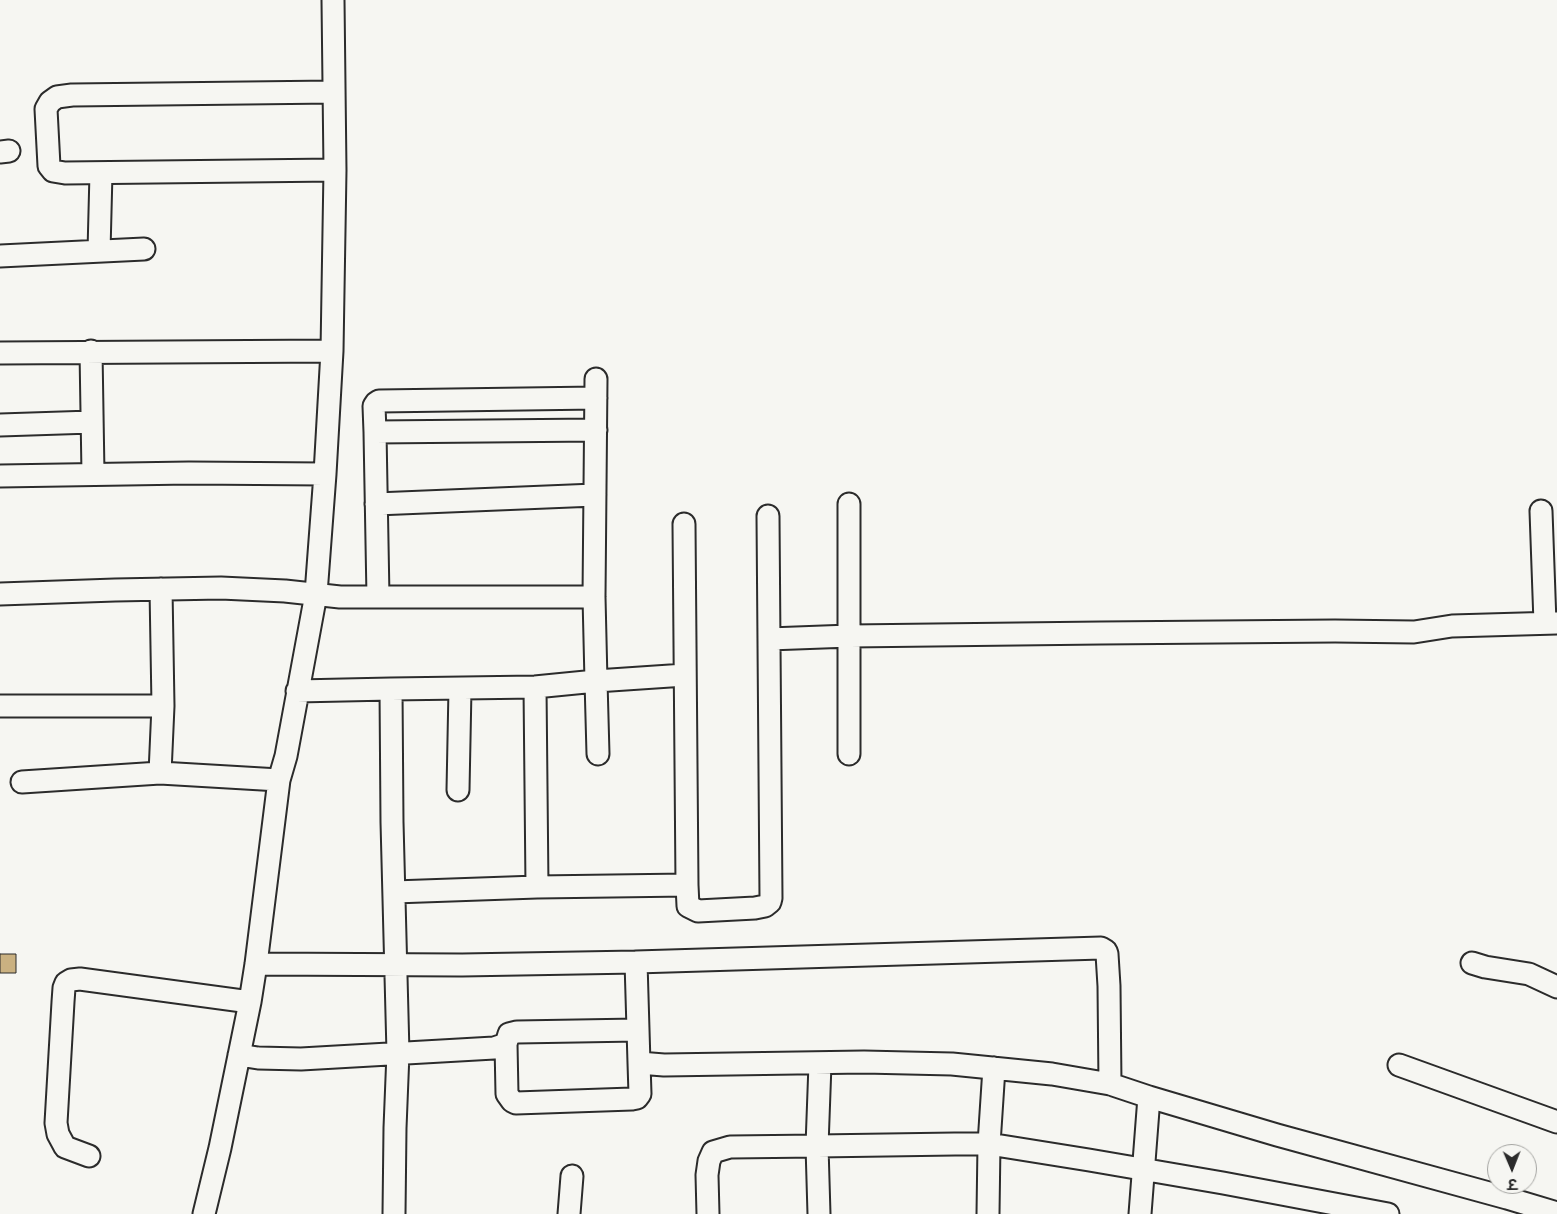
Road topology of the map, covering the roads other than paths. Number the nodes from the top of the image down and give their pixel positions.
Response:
1 (333, 0) edge
2 (333, 92) junction
3 (335, 170) junction
4 (101, 173) junction
5 (144, 249) dead end
6 (99, 251) junction
7 (0, 256) edge
8 (332, 350) junction
9 (91, 351) junction
10 (0, 353) edge
11 (92, 422) junction
12 (0, 425) edge
13 (596, 430) junction
14 (375, 432) junction
15 (93, 474) junction
16 (325, 474) junction
17 (0, 476) edge
18 (595, 495) junction
19 (376, 504) junction
20 (849, 504) dead end
21 (1541, 511) dead end
22 (768, 516) dead end
23 (684, 524) dead end
24 (161, 590) junction
25 (0, 594) edge
26 (316, 594) junction
27 (378, 597) junction
28 (594, 597) junction
29 (1551, 623) edge
30 (850, 636) junction
31 (769, 639) junction
32 (685, 675) junction
33 (596, 681) junction
34 (535, 687) junction
35 (391, 689) junction
36 (460, 689) junction
37 (297, 691) junction
38 (0, 706) edge
39 (162, 706) junction
40 (598, 754) dead end
41 (849, 754) dead end
42 (160, 773) junction
43 (279, 780) junction
44 (22, 782) dead end
45 (458, 790) dead end
46 (687, 885) junction
47 (537, 887) junction
48 (394, 892) junction
49 (636, 962) junction
50 (1472, 963) dead end
51 (256, 964) junction
52 (395, 965) junction
53 (1557, 987) edge
54 (250, 1002) junction
55 (638, 1030) junction
56 (506, 1044) junction
57 (398, 1053) junction
58 (239, 1055) junction
59 (639, 1063) junction
60 (820, 1064) junction
61 (1398, 1065) dead end
62 (994, 1068) junction
63 (1110, 1084) junction
64 (1149, 1097) junction
65 (1557, 1122) edge
66 (989, 1144) junction
67 (817, 1146) junction
68 (89, 1156) dead end
69 (1143, 1170) junction
70 (572, 1176) dead end
71 (1557, 1213) edge
72 (204, 1214) edge
73 (394, 1214) edge
74 (569, 1214) edge
75 (708, 1214) edge
76 (819, 1214) edge
77 (988, 1214) edge
78 (1140, 1214) edge
79 (1388, 1214) edge

1 - 2 street
2 - 3 street
2 - 4 street
3 - 4 street
3 - 8 street
4 - 6 street
5 - 6 street
6 - 7 street
8 - 9 street
8 - 16 street
9 - 10 street
9 - 11 street
11 - 12 street
11 - 15 street
13 - 14 street
13 - 14 street
13 - 18 street
14 - 19 street
15 - 16 street
15 - 17 street
16 - 26 street
18 - 19 street
18 - 28 street
19 - 27 street
20 - 30 street
21 - 29 street
22 - 31 street
23 - 32 street
24 - 25 street
24 - 26 street
24 - 39 street
26 - 27 street
26 - 37 street
27 - 28 street
28 - 33 street
29 - 30 street
30 - 31 street
30 - 41 street
31 - 46 street
32 - 33 street
32 - 46 street
33 - 34 street
33 - 40 street
34 - 36 street
34 - 47 street
35 - 36 street
35 - 37 street
35 - 48 street
36 - 45 street
37 - 43 street
38 - 39 street
39 - 42 street
42 - 43 street
42 - 44 street
43 - 51 street
46 - 47 street
47 - 48 street
48 - 52 street
49 - 52 street
49 - 55 street
49 - 63 street
50 - 53 street
51 - 52 street
51 - 54 street
52 - 57 street
54 - 58 street
54 - 68 street
55 - 56 street
55 - 59 street
56 - 57 street
56 - 59 street
57 - 58 street
57 - 73 street
58 - 72 street
59 - 60 street
60 - 62 street
60 - 67 street
61 - 65 street
62 - 63 street
62 - 66 street
63 - 64 street
64 - 69 street
64 - 71 street
66 - 67 street
66 - 69 street
66 - 77 street
67 - 75 street
67 - 76 street
69 - 78 street
69 - 79 street
70 - 74 street

